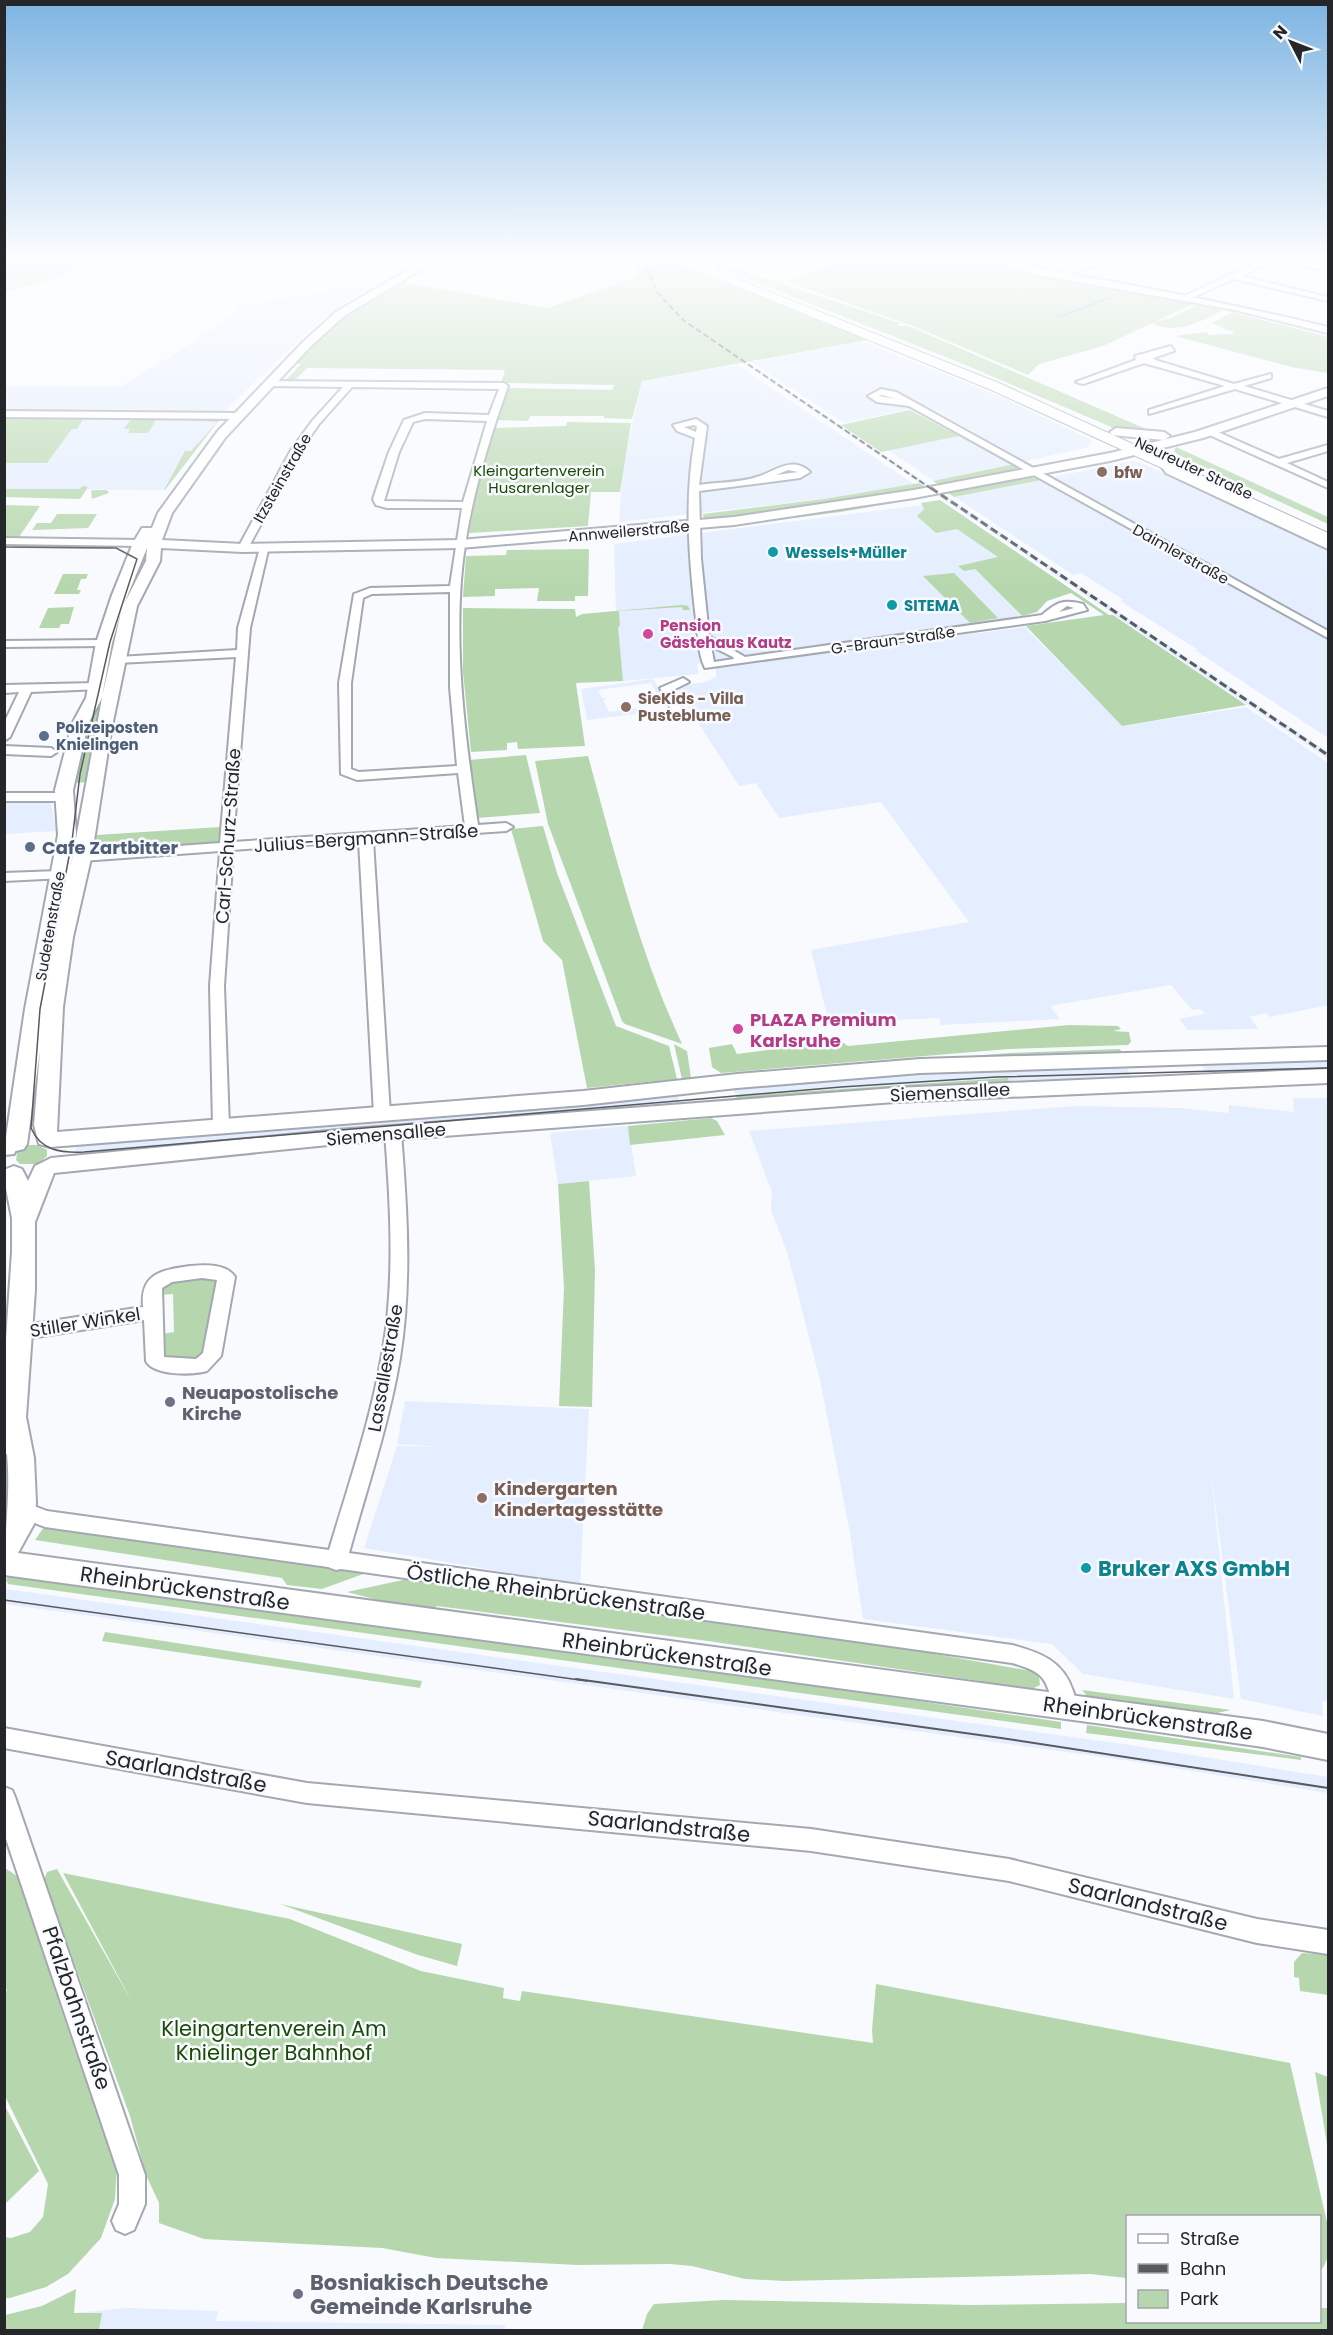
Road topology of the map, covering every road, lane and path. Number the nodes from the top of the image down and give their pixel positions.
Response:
1 (284, 368) edge
2 (949, 368) edge
3 (966, 368) edge
4 (1123, 368) edge
5 (1175, 368) edge
6 (1269, 376) dead end
7 (1080, 382) dead end
8 (269, 383) junction
9 (350, 384) junction
10 (1241, 387) junction
11 (1329, 392) edge
12 (911, 404) dead end
13 (1298, 404) junction
14 (1152, 412) dead end
15 (4, 414) edge
16 (1329, 414) edge
17 (238, 416) junction
18 (492, 418) junction
19 (1208, 431) junction
20 (1116, 432) junction
21 (1100, 433) junction
22 (700, 437) dead end
23 (1177, 438) junction
24 (1140, 447) junction
25 (1329, 448) edge
26 (1105, 455) junction
27 (1168, 461) junction
28 (1280, 462) junction
29 (1033, 472) junction
30 (757, 481) dead end
31 (1329, 485) edge
32 (696, 488) junction
33 (467, 506) junction
34 (695, 525) junction
35 (1329, 530) edge
36 (1329, 539) edge
37 (4, 541) edge
38 (460, 544) junction
39 (1329, 546) edge
40 (146, 548) junction
41 (243, 548) junction
42 (265, 548) junction
43 (4, 552) edge
44 (456, 589) junction
45 (1045, 618) dead end
46 (1329, 635) edge
47 (704, 638) junction
48 (104, 643) junction
49 (4, 644) edge
50 (242, 653) junction
51 (118, 660) junction
52 (742, 662) junction
53 (682, 682) dead end
54 (96, 687) junction
55 (4, 689) edge
56 (26, 689) junction
57 (678, 711) dead end
58 (5, 737) edge
59 (4, 748) edge
60 (51, 752) dead end
61 (464, 769) junction
62 (92, 795) junction
63 (63, 796) junction
64 (4, 797) edge
65 (506, 827) dead end
66 (472, 830) junction
67 (366, 838) junction
68 (226, 848) junction
69 (82, 857) junction
70 (59, 875) junction
71 (4, 877) edge
72 (1329, 1054) edge
73 (1159, 1057) junction
74 (1329, 1076) edge
75 (1180, 1081) junction
76 (708, 1084) junction
77 (720, 1108) junction
78 (388, 1123) junction
79 (221, 1127) junction
80 (49, 1139) junction
81 (9, 1157) edge
82 (47, 1169) junction
83 (25, 1223) junction
84 (13, 1290) edge
85 (153, 1312) junction
86 (18, 1333) junction
87 (13, 1417) junction
88 (4, 1445) edge
89 (21, 1509) junction
90 (4, 1553) edge
91 (336, 1562) junction
92 (4, 1563) edge
93 (1065, 1707) junction
94 (4, 1738) edge
95 (1329, 1747) edge
96 (4, 1797) edge
97 (1329, 1942) edge
98 (125, 2222) dead end

1 - 8 main road, Sudetenstraße
2 - 21 main road, Neureuter Straße
3 - 20 main road, Neureuter Straße
4 - 7 street
5 - 10 street
6 - 10 street
8 - 9 street
8 - 17 main road, Sudetenstraße
9 - 18 street
9 - 41 street, Itzsteinstraße
10 - 13 street
10 - 14 street
11 - 13 main road
12 - 29 street, Daimlerstraße
13 - 16 street
13 - 19 main road
15 - 17 street
17 - 40 main road, Sudetenstraße
18 - 33 street
18 - 33 street
19 - 23 main road
19 - 28 street
20 - 23 main road
20 - 24 main road, Neureuter Straße
21 - 24 main road, Neureuter Straße
21 - 26 main road
22 - 32 street, G.-Braun-Straße
23 - 24 main road, Annweilerstraße
23 - 27 main road
24 - 26 main road, Annweilerstraße
24 - 27 main road, Neureuter Straße
25 - 28 street
26 - 27 main road
26 - 29 main road, Annweilerstraße
27 - 35 main road, Neureuter Straße
27 - 36 main road, Neureuter Straße
27 - 39 street, Neureuter Straße
28 - 31 street
29 - 34 main road, Annweilerstraße
29 - 46 street, Daimlerstraße
30 - 32 street
32 - 34 street, G.-Braun-Straße
33 - 38 street
34 - 38 main road, Annweilerstraße
34 - 47 street, G.-Braun-Straße
37 - 40 street
38 - 42 main road, Annweilerstraße
38 - 44 street
40 - 41 main road, Annweilerstraße
40 - 43 street
40 - 48 main road, Sudetenstraße
40 - 51 main road, Sudetenstraße
41 - 42 main road, Annweilerstraße
42 - 50 street, Carl-Schurz-Straße
44 - 61 street
44 - 61 street
45 - 52 street, G.-Braun-Straße
47 - 52 street
47 - 52 street, G.-Braun-Straße
48 - 49 street
48 - 54 main road, Sudetenstraße
50 - 51 street
50 - 68 street, Carl-Schurz-Straße
51 - 62 main road, Sudetenstraße
53 - 57 street
54 - 56 street
54 - 63 main road, Sudetenstraße
55 - 56 street
56 - 58 street
58 - 59 street
59 - 60 street
61 - 66 street
62 - 63 main road
62 - 69 main road, Sudetenstraße
63 - 64 street
63 - 70 main road, Sudetenstraße
65 - 66 street, Julius-Bergmann-Straße
66 - 67 street, Julius-Bergmann-Straße
67 - 68 street, Julius-Bergmann-Straße
67 - 78 street, Lassallestraße
68 - 69 street, Julius-Bergmann-Straße
68 - 79 street, Carl-Schurz-Straße
69 - 80 main road, Sudetenstraße
70 - 71 street
70 - 81 main road, Sudetenstraße
72 - 73 main road, Siemensallee
73 - 75 main road
73 - 76 main road, Siemensallee
74 - 75 main road, Siemensallee
75 - 77 main road, Siemensallee
76 - 77 main road
76 - 78 main road, Siemensallee
77 - 78 main road, Siemensallee
78 - 79 main road, Siemensallee
78 - 82 main road, Siemensallee
78 - 91 street, Lassallestraße
79 - 80 main road, Siemensallee
80 - 81 main road, Siemensallee
80 - 82 main road, Sudetenstraße
81 - 82 main road, Siemensallee
81 - 83 main road, Sudetenstraße
82 - 83 main road, Sudetenstraße
83 - 84 main road, Sudetenstraße
84 - 86 main road, Sudetenstraße
85 - 85 street, Stiller Winkel
85 - 86 street, Stiller Winkel
86 - 87 main road, Sudetenstraße
87 - 88 main road, Sudetenstraße
87 - 89 main road, Sudetenstraße
89 - 90 main road, Sudetenstraße
89 - 91 street, Östliche Rheinbrückenstraße
91 - 93 street, Östliche Rheinbrückenstraße
92 - 93 main road, Rheinbrückenstraße
93 - 95 main road, Rheinbrückenstraße
94 - 97 street, Saarlandstraße
96 - 98 street, Pfalzbahnstraße

